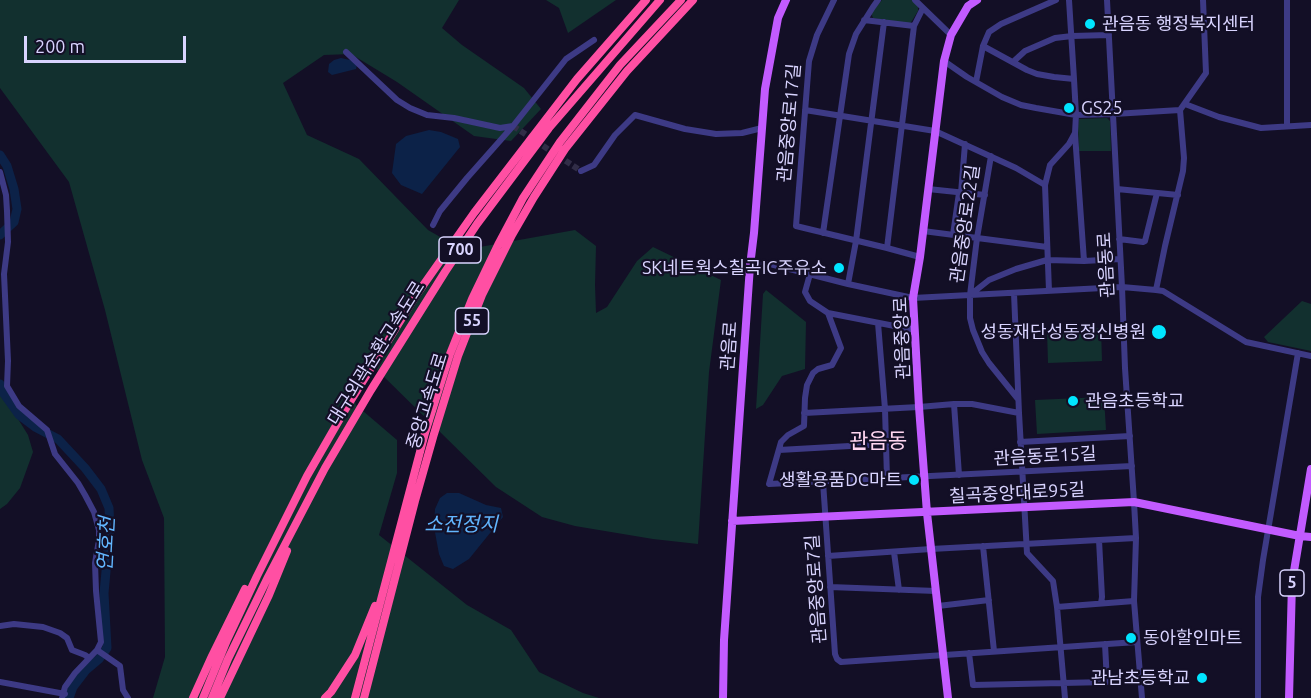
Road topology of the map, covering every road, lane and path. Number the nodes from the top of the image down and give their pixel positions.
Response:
1 (646, 0) edge
2 (660, 0) edge
3 (681, 0) edge
4 (693, 0) edge
5 (786, 0) edge
6 (834, 0) edge
7 (879, 0) edge
8 (915, 0) edge
9 (962, 0) edge
10 (977, 0) edge
11 (1056, 0) edge
12 (1069, 0) edge
13 (1107, 0) edge
14 (1203, 0) edge
15 (1287, 0) edge
16 (968, 6) junction
17 (923, 8) junction
18 (864, 20) junction
19 (884, 22) junction
20 (914, 26) junction
21 (951, 35) junction
22 (1109, 35) junction
23 (1072, 36) junction
24 (594, 40) dead end
25 (983, 46) junction
26 (346, 52) dead end
27 (944, 61) junction
28 (1012, 62) junction
29 (1074, 79) junction
30 (976, 82) junction
31 (1185, 104) junction
32 (805, 110) junction
33 (1180, 110) junction
34 (1114, 114) junction
35 (840, 115) junction
36 (1076, 115) junction
37 (871, 120) junction
38 (902, 125) junction
39 (1311, 125) edge
40 (513, 126) junction
41 (1287, 126) junction
42 (762, 128) junction
43 (935, 131) junction
44 (1075, 133) junction
45 (965, 144) junction
46 (991, 156) junction
47 (581, 171) dead end
48 (0, 172) edge
49 (1045, 185) junction
50 (928, 189) junction
51 (1117, 189) junction
52 (960, 193) junction
53 (1157, 193) junction
54 (985, 195) junction
55 (1178, 195) junction
56 (0, 206) edge
57 (7, 212) junction
58 (433, 225) dead end
59 (923, 231) junction
60 (823, 233) junction
61 (953, 235) junction
62 (977, 238) junction
63 (1119, 239) junction
64 (856, 240) junction
65 (1047, 247) junction
66 (887, 248) junction
67 (920, 257) junction
68 (1120, 259) junction
69 (1047, 260) junction
70 (1084, 261) junction
71 (750, 266) junction
72 (810, 274) junction
73 (848, 284) junction
74 (1122, 288) junction
75 (1156, 290) junction
76 (1049, 291) junction
77 (1014, 293) junction
78 (970, 295) junction
79 (913, 298) junction
80 (828, 313) junction
81 (878, 323) junction
82 (915, 330) junction
83 (1298, 353) junction
84 (1311, 356) edge
85 (1018, 399) junction
86 (954, 404) junction
87 (919, 407) junction
88 (885, 409) junction
89 (804, 413) junction
90 (1018, 413) junction
91 (1130, 436) junction
92 (1020, 442) junction
93 (885, 444) junction
94 (779, 450) junction
95 (1132, 466) junction
96 (1311, 470) edge
97 (1022, 472) junction
98 (959, 475) junction
99 (925, 476) junction
100 (887, 478) junction
101 (824, 482) junction
102 (301, 486) junction
103 (1134, 502) junction
104 (1024, 507) junction
105 (303, 509) junction
106 (927, 513) junction
107 (826, 517) junction
108 (732, 521) junction
109 (1269, 530) junction
110 (1300, 536) junction
111 (1311, 537) edge
112 (1136, 538) junction
113 (1099, 540) junction
114 (1026, 544) junction
115 (983, 546) junction
116 (931, 549) junction
117 (894, 552) junction
118 (828, 556) junction
119 (387, 575) junction
120 (830, 587) junction
121 (899, 590) junction
122 (936, 591) junction
123 (989, 600) junction
124 (1134, 601) junction
125 (1101, 603) junction
126 (938, 606) junction
127 (1057, 607) junction
128 (0, 626) edge
129 (1137, 642) junction
130 (1105, 644) junction
131 (1061, 646) junction
132 (99, 651) junction
133 (994, 651) junction
134 (969, 653) junction
135 (943, 654) junction
136 (89, 658) junction
137 (0, 682) edge
138 (1064, 684) junction
139 (65, 696) edge
140 (128, 698) edge
141 (193, 698) edge
142 (203, 698) edge
143 (212, 698) edge
144 (220, 698) edge
145 (325, 698) edge
146 (356, 698) edge
147 (364, 698) edge
148 (723, 698) edge
149 (948, 698) edge
150 (1065, 698) edge
151 (1142, 698) edge
152 (1258, 698) edge
153 (1289, 698) edge

1 - 102 highway, 대구외곽순환고속도로 / 700
2 - 105 highway, 대구외곽순환고속도로 / 700
3 - 119 highway, 중앙고속도로 / 55
4 - 147 highway, 중앙고속도로 / 55
5 - 42 main road, 관음로
6 - 32 street, 관음중앙로17길
7 - 18 street
8 - 17 street
9 - 16 street
10 - 16 main road, 관음중앙로
11 - 25 street
12 - 23 street
13 - 22 street, 관음동로
14 - 31 street
15 - 41 street
16 - 21 main road, 관음중앙로
17 - 20 street
17 - 21 street
18 - 19 street
18 - 35 street
19 - 20 street
19 - 37 street
20 - 38 street
21 - 27 main road, 관음중앙로
22 - 23 street
22 - 34 street, 관음동로
23 - 28 street
23 - 29 street
24 - 40 street
25 - 28 street
25 - 30 street
26 - 40 street
27 - 30 street
27 - 43 main road, 관음중앙로
28 - 29 street
29 - 36 street
30 - 36 street
31 - 33 street
31 - 41 street
32 - 35 street, 관음중앙로22길
32 - 60 street, 관음중앙로17길
33 - 34 street
33 - 55 street
34 - 36 street
34 - 51 street, 관음동로
35 - 37 street, 관음중앙로22길
35 - 60 street
36 - 44 street
37 - 38 street, 관음중앙로22길
37 - 64 street
38 - 43 street, 관음중앙로22길
38 - 66 street
39 - 41 street
40 - 58 street
42 - 47 street
42 - 71 main road, 관음로
43 - 45 street, 관음중앙로22길
43 - 50 main road, 관음중앙로
44 - 49 street
44 - 70 street
45 - 46 street, 관음중앙로22길
45 - 52 street
46 - 49 street, 관음중앙로22길
46 - 54 street, 관음중앙로22길
48 - 57 street
49 - 65 street
50 - 52 street
50 - 59 main road, 관음중앙로
51 - 53 street
51 - 63 street, 관음동로
52 - 54 street
52 - 61 street
53 - 55 street
53 - 63 street
54 - 62 street, 관음중앙로22길
55 - 75 street
56 - 57 street
57 - 132 street
59 - 61 street, 관음중앙로22길
59 - 67 main road, 관음중앙로
60 - 64 street, 관음중앙로17길
61 - 62 street, 관음중앙로22길
62 - 65 street, 관음중앙로22길
62 - 78 street, 관음중앙로22길
63 - 68 street, 관음동로
64 - 66 street, 관음중앙로17길
64 - 73 street
65 - 69 street
66 - 67 street, 관음중앙로17길
67 - 79 main road, 관음중앙로
68 - 70 street
68 - 74 street, 관음동로
69 - 70 street
69 - 76 street
69 - 78 street
71 - 72 street
71 - 108 main road, 관음로
72 - 73 street
72 - 80 street
73 - 79 street
74 - 75 street
74 - 76 street
74 - 91 street, 관음동로
75 - 83 street
76 - 77 street
77 - 78 street
77 - 85 street
78 - 79 street
78 - 85 street, 관음중앙로22길
79 - 82 main road, 관음중앙로
80 - 81 street
80 - 89 street
81 - 82 street
81 - 88 street
82 - 87 main road, 관음중앙로
83 - 84 street
83 - 109 street
85 - 90 street
86 - 87 street
86 - 90 street
86 - 98 street
87 - 88 street
87 - 99 main road, 관음중앙로
88 - 89 street
88 - 93 street
89 - 94 street
90 - 92 street
91 - 92 street
91 - 95 street, 관음동로
92 - 97 street
93 - 94 street
93 - 100 street
94 - 101 street, 관음동로15길
95 - 97 street, 관음동로15길
95 - 103 street, 관음동로
96 - 110 main road, 5
97 - 98 street, 관음동로15길
97 - 104 street
98 - 99 street, 관음동로15길
99 - 100 street, 관음동로15길
99 - 106 main road, 관음중앙로
100 - 101 street, 관음동로15길
101 - 107 street, 관음중앙로7길
102 - 141 highway
102 - 142 highway, 대구외곽순환고속도로 / 700
103 - 104 main road, 칠곡중앙대로95길
103 - 109 main road, 칠곡중앙대로95길
103 - 112 street, 관음동로
104 - 106 main road, 칠곡중앙대로95길
104 - 114 street
105 - 143 highway, 대구외곽순환고속도로 / 700
105 - 144 highway
106 - 107 main road, 칠곡중앙대로95길
106 - 116 main road, 관음중앙로
107 - 108 main road, 칠곡중앙대로95길
107 - 118 street, 관음중앙로7길
108 - 148 main road, 관음로
109 - 110 main road, 칠곡중앙대로95길
109 - 152 street
110 - 111 main road, 칠곡중앙대로95길
110 - 153 main road, 5
112 - 113 street
112 - 124 street, 관음동로
113 - 114 street
113 - 125 street
114 - 115 street
114 - 127 street
115 - 116 street
115 - 123 street
116 - 117 street
116 - 122 main road, 관음중앙로
117 - 118 street
117 - 121 street
118 - 120 street, 관음중앙로7길
119 - 145 highway
119 - 146 highway, 중앙고속도로 / 55
120 - 121 street
120 - 135 street, 관음중앙로7길
121 - 122 street
122 - 126 main road, 관음중앙로
123 - 126 street
123 - 133 street
124 - 125 street
124 - 129 street, 관음동로
125 - 127 street
126 - 135 main road, 관음중앙로
127 - 131 street
128 - 136 street
129 - 130 street
129 - 151 street, 관음동로
130 - 131 street
130 - 138 street
131 - 133 street
131 - 138 street
132 - 136 street
132 - 140 street
133 - 134 street
134 - 135 street
134 - 138 street
135 - 149 main road, 관음중앙로
136 - 139 street
137 - 139 street
138 - 150 street

